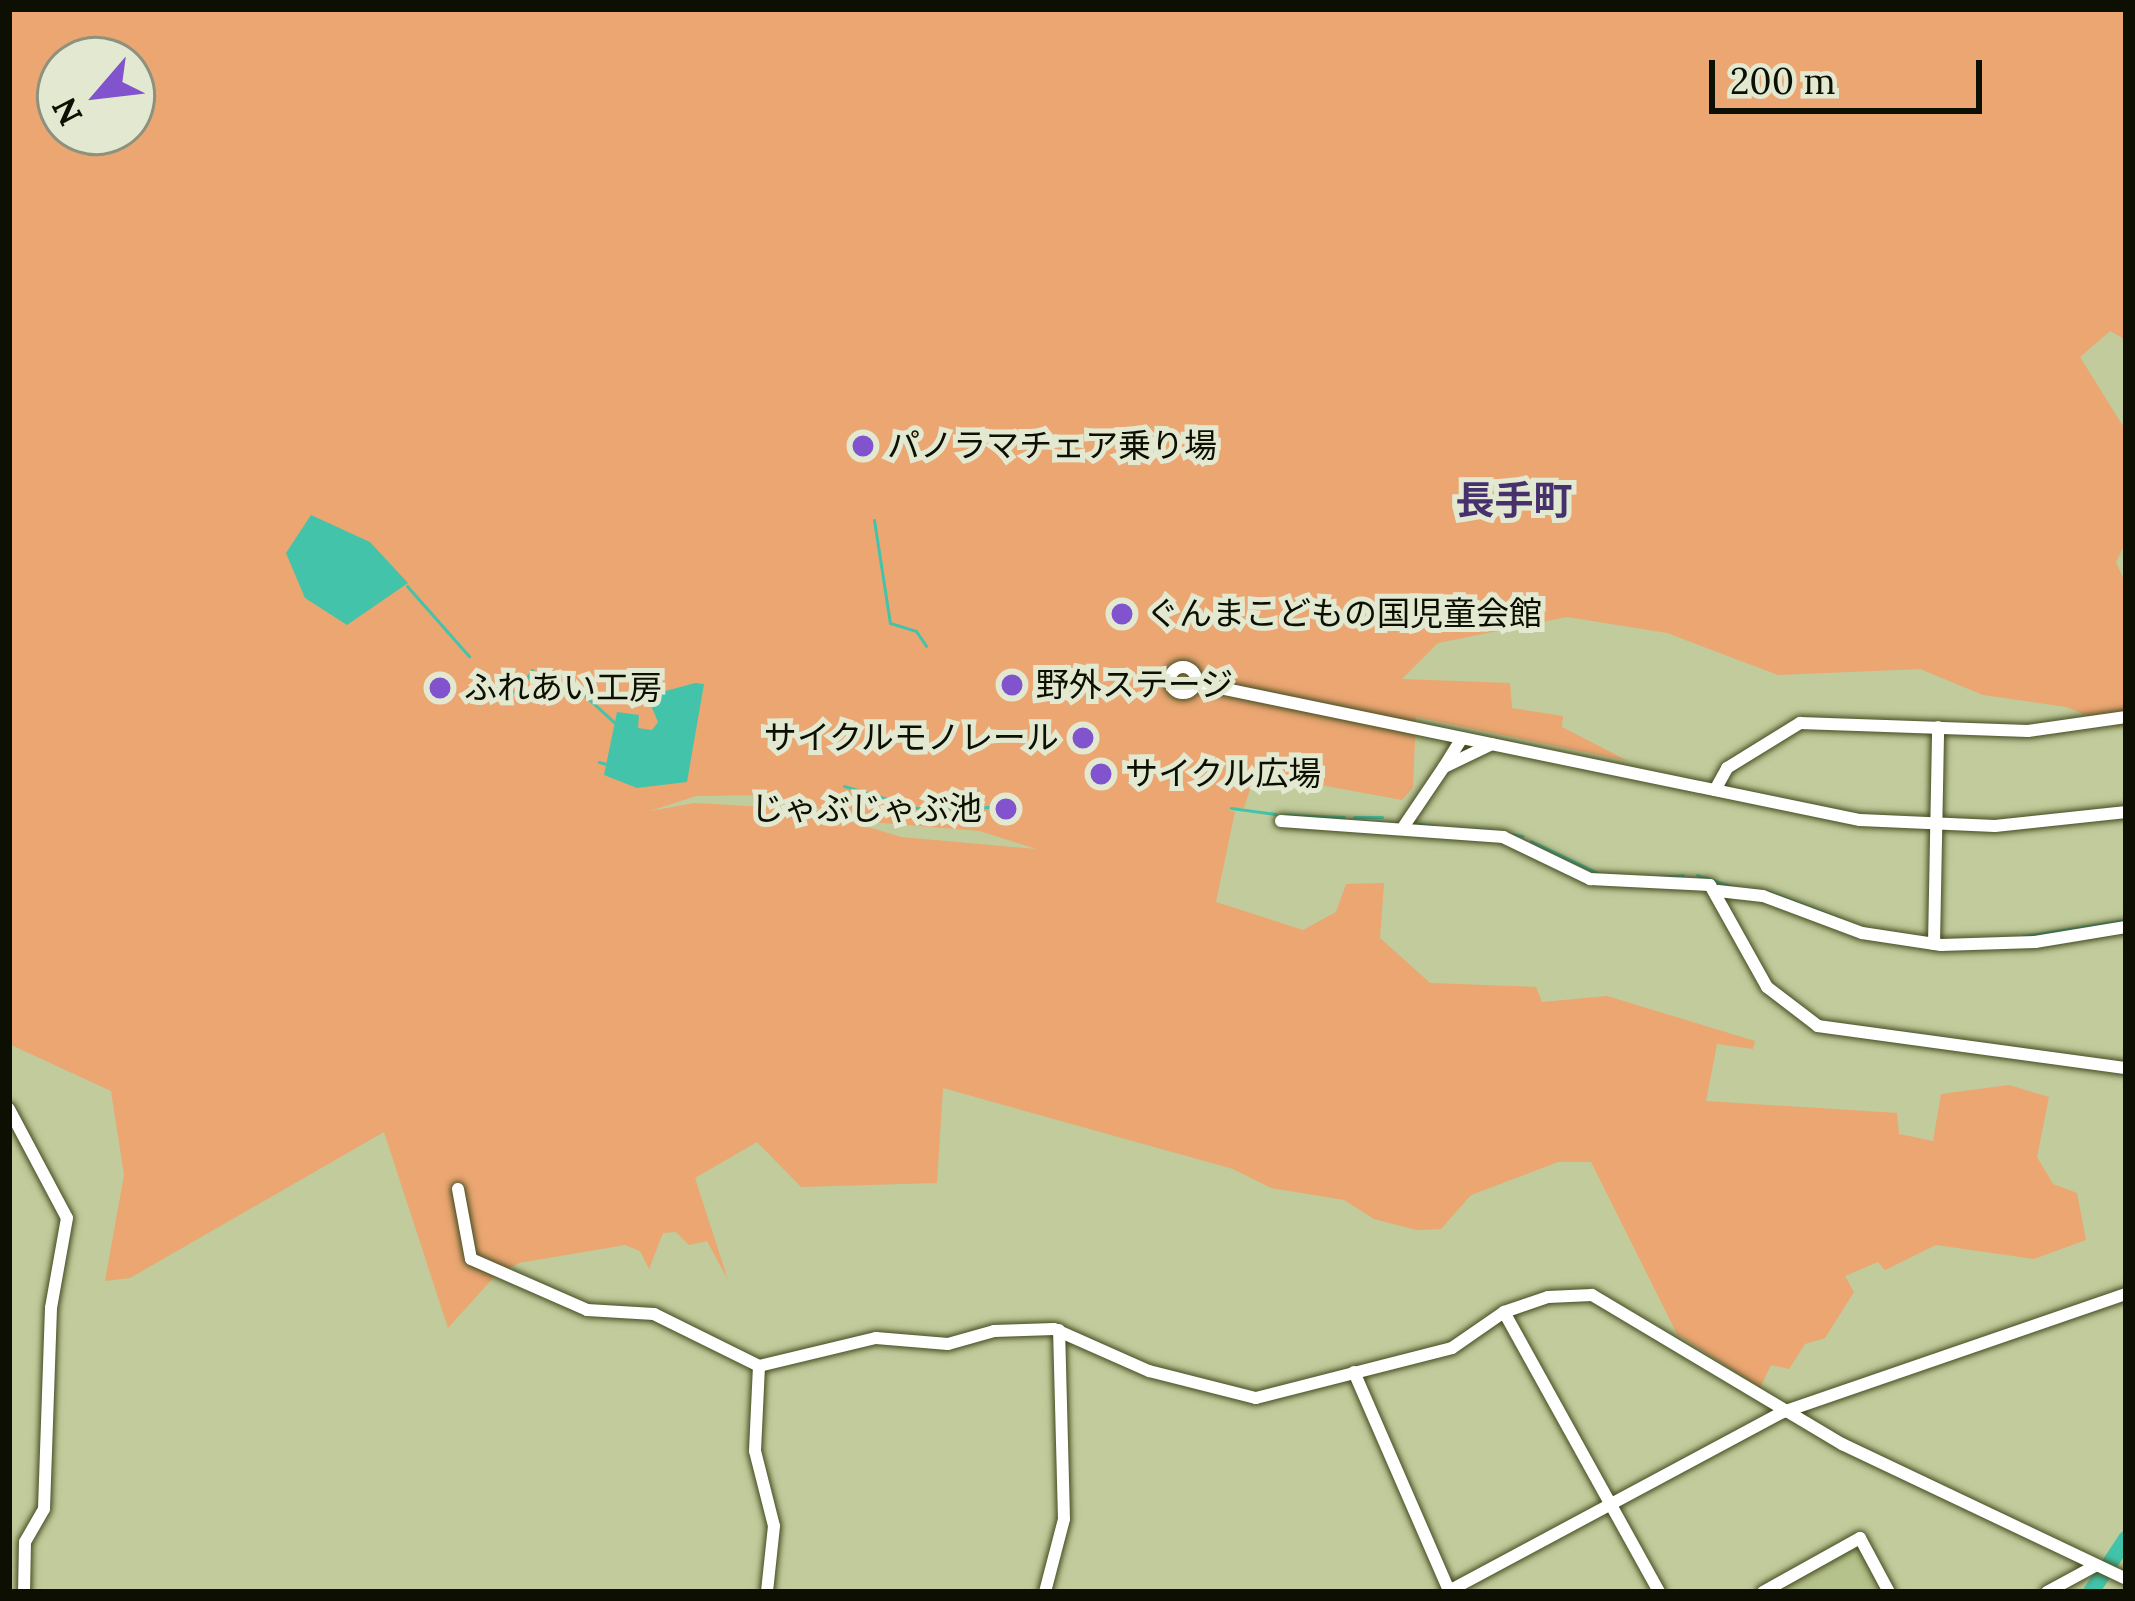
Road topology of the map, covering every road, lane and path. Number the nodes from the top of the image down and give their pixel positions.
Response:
1 (1196, 682) dead end
2 (2126, 717) edge
3 (1938, 727) junction
4 (1462, 737) junction
5 (1493, 744) junction
6 (1444, 766) junction
7 (1715, 790) junction
8 (2126, 812) edge
9 (1281, 821) dead end
10 (1404, 826) junction
11 (1936, 826) junction
12 (1718, 891) junction
13 (2126, 927) edge
14 (1934, 944) junction
15 (2126, 1068) edge
16 (9, 1108) edge
17 (458, 1189) dead end
18 (2126, 1294) edge
19 (1504, 1312) junction
20 (1059, 1330) junction
21 (760, 1366) junction
22 (1354, 1372) junction
23 (1783, 1412) junction
24 (1609, 1502) junction
25 (2109, 1571) edge
26 (1448, 1591) edge
27 (24, 1592) edge
28 (767, 1592) edge
29 (1045, 1592) edge
30 (1659, 1592) edge
31 (1763, 1592) edge
32 (1889, 1592) edge
33 (2047, 1592) edge

1 - 4 street
2 - 3 street
3 - 7 street
3 - 11 street
4 - 5 street
4 - 6 street
5 - 6 street
5 - 7 street
6 - 10 street
7 - 11 street
8 - 11 street
9 - 10 street
10 - 12 street
11 - 14 street
12 - 14 street
12 - 15 street
13 - 14 street
16 - 27 street
17 - 21 street
18 - 23 street
19 - 22 street
19 - 23 street
19 - 24 street
20 - 21 street
20 - 22 street
20 - 29 street
21 - 28 street
22 - 26 street
23 - 24 street
23 - 25 street
24 - 26 street
24 - 30 street
25 - 33 street
31 - 32 street

